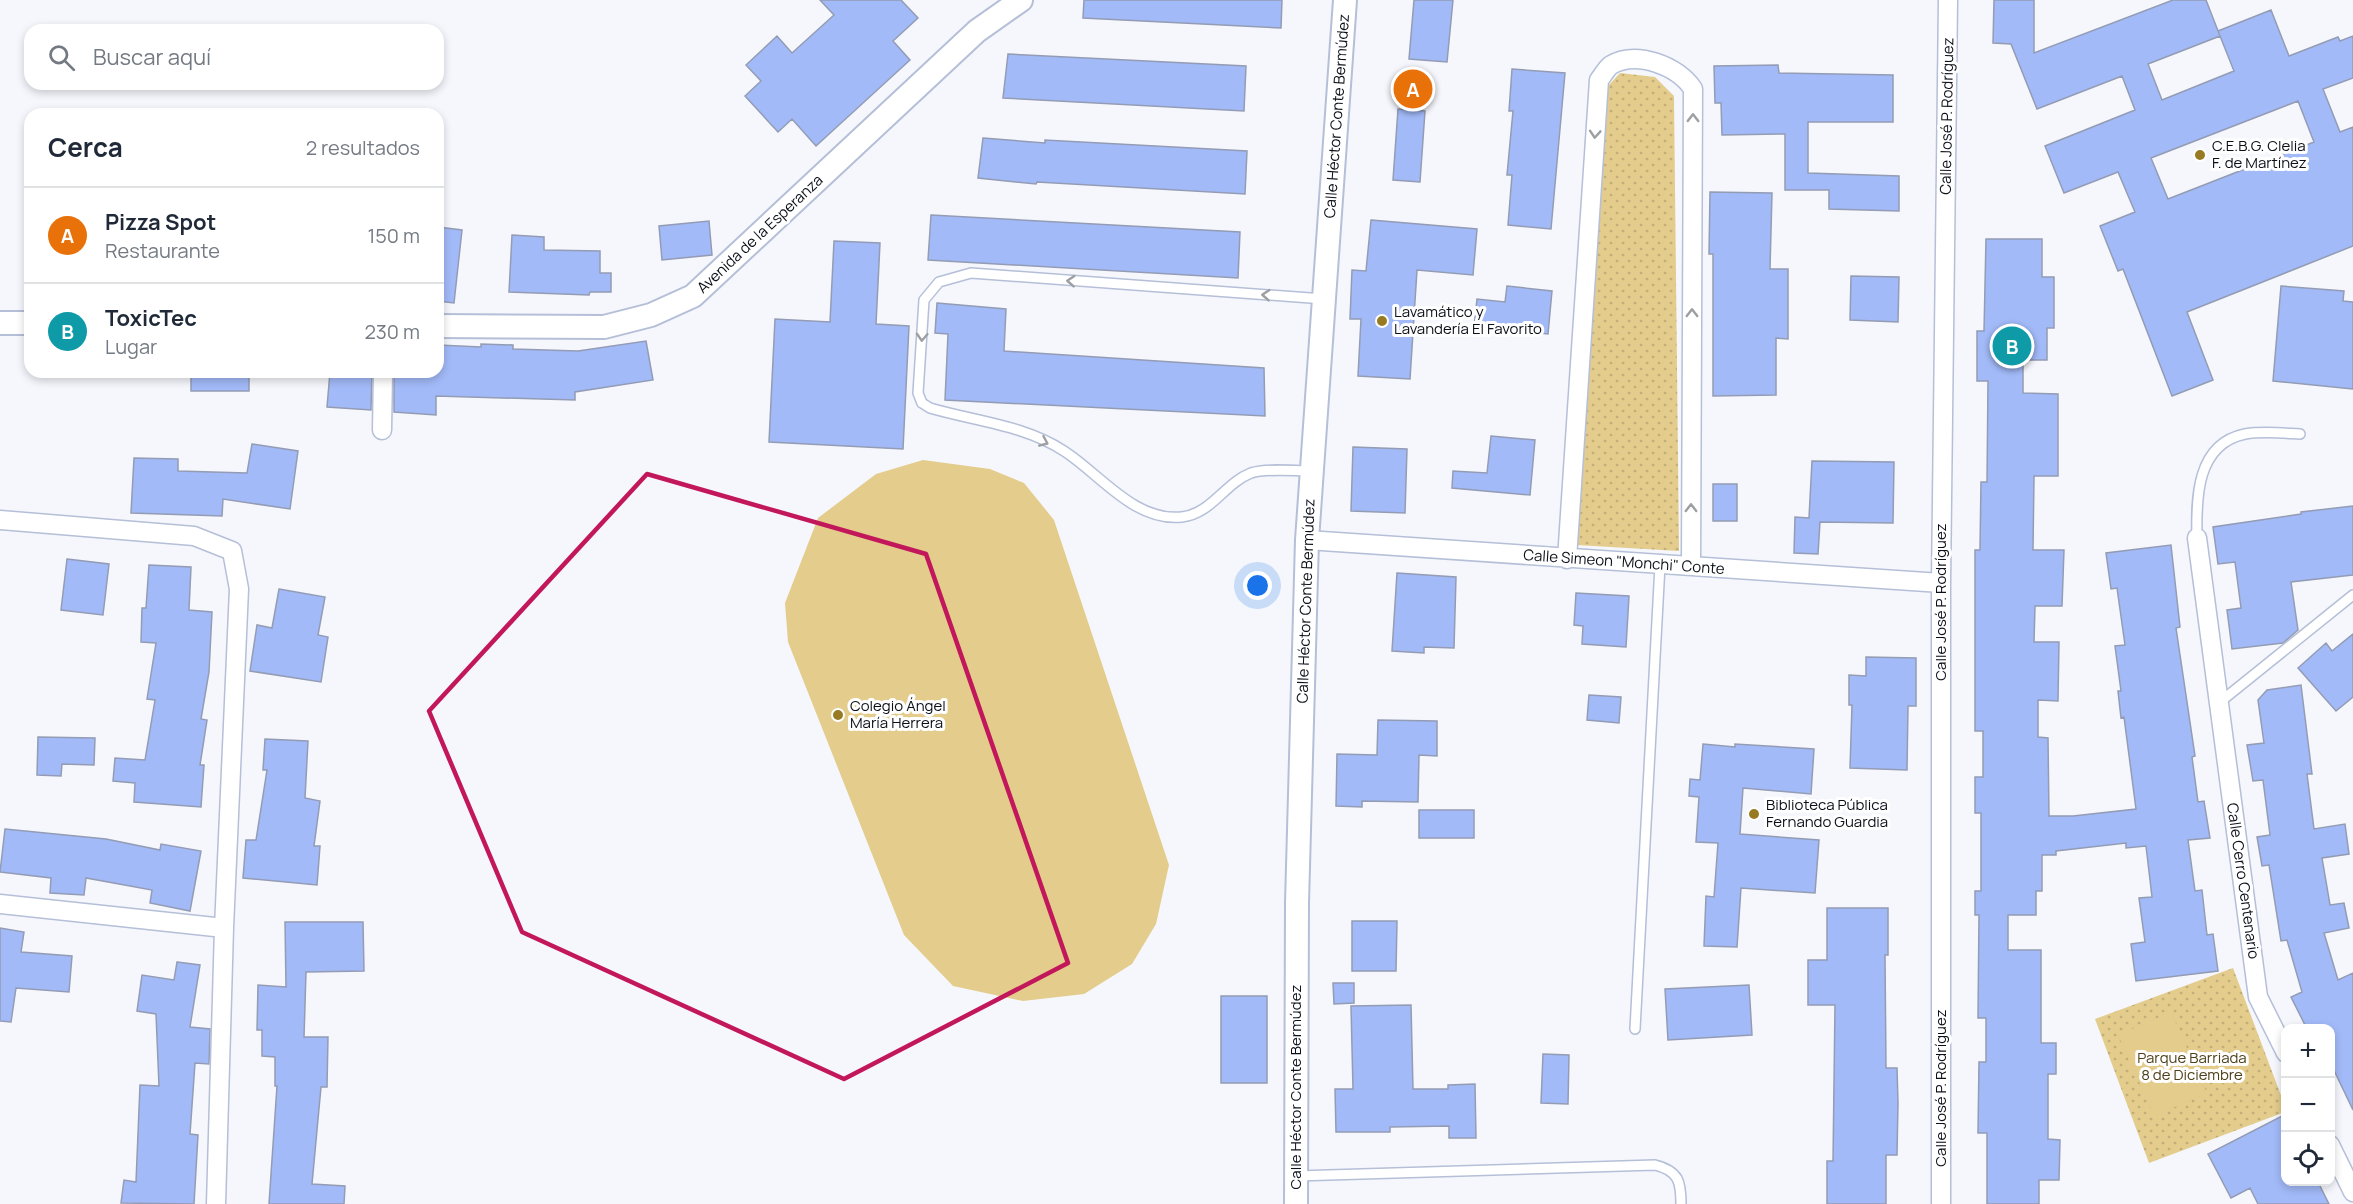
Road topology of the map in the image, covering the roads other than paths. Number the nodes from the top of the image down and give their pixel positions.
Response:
1 (1021, 0) edge
2 (1345, 0) edge
3 (1948, 0) edge
4 (1324, 299) junction
5 (0, 323) edge
6 (24, 323) edge
7 (444, 326) edge
8 (383, 378) edge
9 (382, 430) dead end
10 (2301, 434) dead end
11 (1312, 471) junction
12 (0, 520) edge
13 (2197, 538) joint
14 (1307, 540) junction
15 (1567, 558) junction
16 (1660, 565) junction
17 (1691, 566) junction
18 (1941, 583) junction
19 (2353, 595) edge
20 (2219, 703) junction
21 (0, 904) edge
22 (224, 928) junction
23 (1635, 1029) dead end
24 (2281, 1043) edge
25 (2335, 1154) edge
26 (1296, 1176) junction
27 (2353, 1192) edge
28 (216, 1204) edge
29 (1296, 1204) edge
30 (1681, 1204) edge
31 (1941, 1204) edge

1 - 7 street, Avenida de la Esperanza
2 - 4 street, Calle Héctor Conte Bermúdez
3 - 18 street, Calle José P. Rodríguez
4 - 11 street, Calle Héctor Conte Bermúdez
4 -> 11 lane
5 - 6 street
8 - 9 street
10 - 13 lane
11 - 14 street, Calle Héctor Conte Bermúdez
12 - 22 street
13 - 20 street, Calle Cerro Centenario
14 - 15 street, Calle Simeon "Monchi" Conte
14 - 26 street, Calle Héctor Conte Bermúdez
15 - 16 street, Calle Simeon "Monchi" Conte
17 -> 15 street
16 - 17 street, Calle Simeon "Monchi" Conte
16 - 23 lane
17 - 18 street, Calle Simeon "Monchi" Conte
18 - 31 street, Calle José P. Rodríguez
19 - 20 lane
20 - 24 street, Calle Cerro Centenario
21 - 22 street
22 - 28 street
25 - 27 street
26 - 29 street, Calle Héctor Conte Bermúdez
26 - 30 lane

